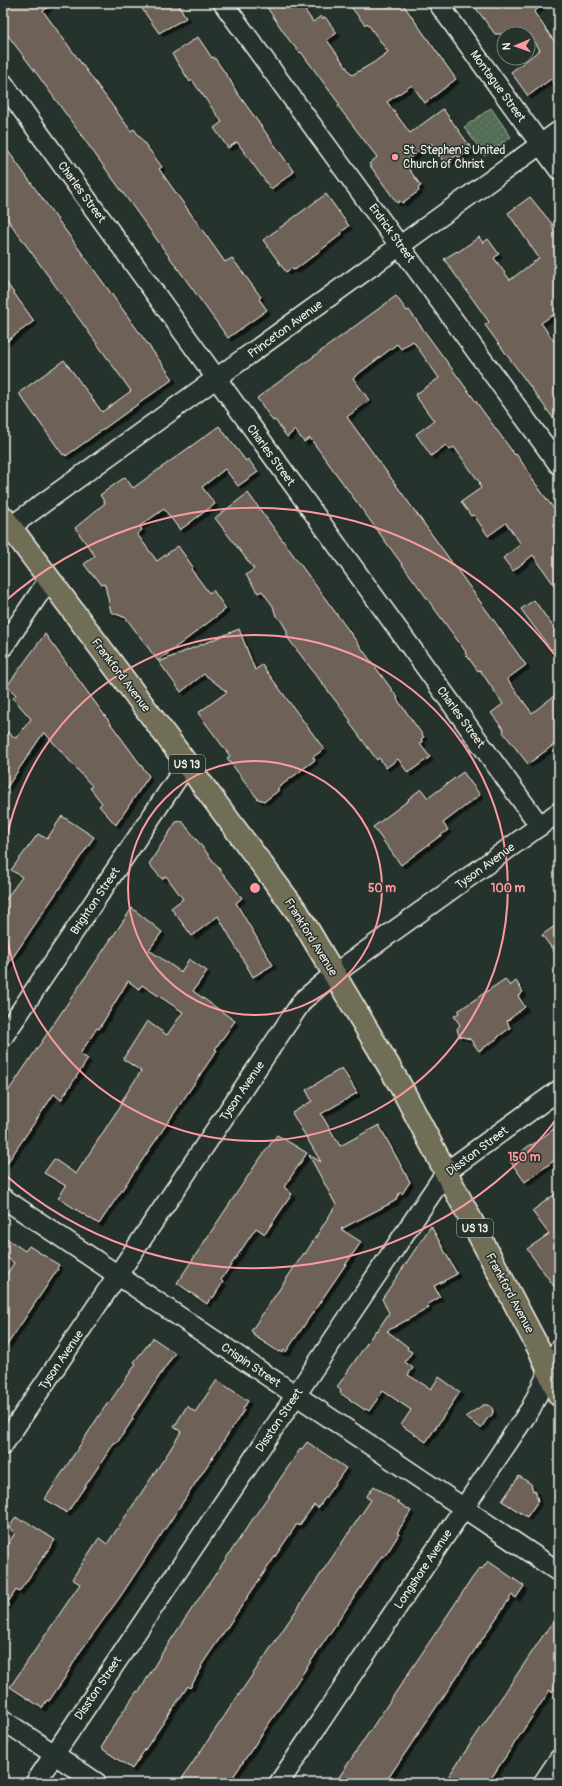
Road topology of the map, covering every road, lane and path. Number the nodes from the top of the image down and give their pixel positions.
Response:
1 (223, 3) edge
2 (438, 3) edge
3 (3, 83) edge
4 (559, 131) edge
5 (540, 144) junction
6 (559, 170) edge
7 (400, 245) junction
8 (216, 378) junction
9 (559, 465) edge
10 (7, 522) edge
11 (49, 579) junction
12 (3, 647) edge
13 (187, 764) junction
14 (559, 812) edge
15 (540, 826) junction
16 (334, 974) junction
17 (3, 1037) edge
18 (559, 1090) edge
19 (446, 1172) junction
20 (3, 1198) edge
21 (118, 1275) junction
22 (559, 1350) edge
23 (549, 1370) junction
24 (296, 1395) junction
25 (559, 1395) edge
26 (3, 1445) edge
27 (464, 1508) junction
28 (559, 1572) edge
29 (3, 1720) edge
30 (54, 1754) junction
31 (559, 1759) edge
32 (35, 1783) edge
33 (97, 1783) edge
34 (278, 1783) edge
35 (543, 1783) edge

1 - 7 street, Erdrick Street
2 - 5 street, Montague Street
3 - 8 street, Charles Street
4 - 5 street, Princeton Avenue
5 - 6 street, Montague Street
5 - 7 street, Princeton Avenue
7 - 8 street, Princeton Avenue
7 - 9 street, Erdrick Street
8 - 10 street, Princeton Avenue
8 - 15 street, Charles Street
10 - 11 main road, Frankford Avenue / US 13
11 - 12 street
11 - 13 main road, Frankford Avenue / US 13
13 - 16 main road, Frankford Avenue / US 13
13 - 17 street, Brighton Street
14 - 15 street, Tyson Avenue
15 - 16 street, Tyson Avenue
16 - 19 main road, Frankford Avenue / US 13
16 - 21 street, Tyson Avenue
18 - 19 street, Disston Street
19 - 23 main road, Frankford Avenue / US 13
19 - 24 street, Disston Street
20 - 21 street, Crispin Street
21 - 24 street, Crispin Street
21 - 26 street, Tyson Avenue
22 - 23 street, Longshore Avenue
23 - 25 main road, Frankford Avenue / US 13
23 - 27 street, Longshore Avenue
24 - 27 street, Crispin Street
24 - 30 street, Disston Street
27 - 28 street, Crispin Street
27 - 34 street, Longshore Avenue
29 - 30 street
30 - 32 street, Disston Street
30 - 33 street
31 - 35 street

